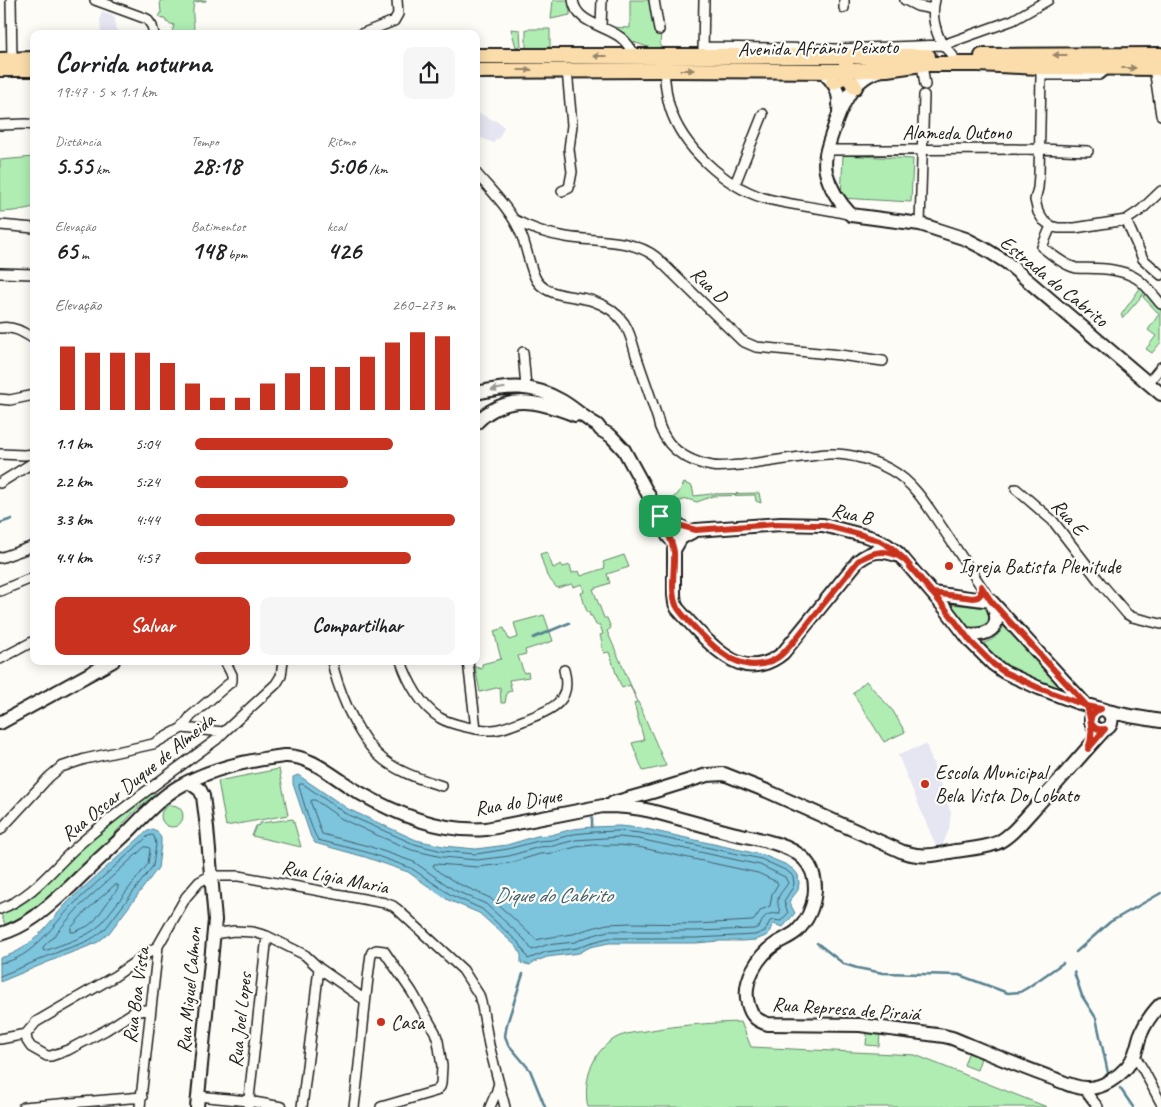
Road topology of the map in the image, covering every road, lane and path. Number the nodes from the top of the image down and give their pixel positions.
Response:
1 (11, 0) edge
2 (95, 0) edge
3 (397, 0) edge
4 (573, 0) edge
5 (602, 0) edge
6 (654, 0) edge
7 (704, 0) edge
8 (905, 0) edge
9 (1048, 0) edge
10 (934, 4) edge
11 (601, 26) junction
12 (153, 30) edge
13 (371, 30) edge
14 (659, 30) dead end
15 (943, 45) junction
16 (703, 52) junction
17 (635, 55) junction
18 (1161, 55) edge
19 (480, 56) edge
20 (846, 56) junction
21 (954, 56) junction
22 (30, 59) edge
23 (6, 60) edge
24 (922, 64) junction
25 (1158, 68) edge
26 (0, 69) edge
27 (30, 69) edge
28 (567, 70) junction
29 (664, 70) junction
30 (480, 71) edge
31 (813, 71) junction
32 (1040, 71) junction
33 (850, 78) junction
34 (834, 82) junction
35 (926, 85) dead end
36 (924, 95) dead end
37 (1160, 105) edge
38 (839, 112) junction
39 (763, 114) dead end
40 (1161, 115) edge
41 (30, 124) edge
42 (0, 125) edge
43 (1039, 149) junction
44 (826, 150) junction
45 (922, 150) junction
46 (1088, 150) dead end
47 (480, 178) edge
48 (735, 184) junction
49 (562, 191) dead end
50 (1161, 191) edge
51 (851, 215) junction
52 (515, 220) junction
53 (1126, 220) junction
54 (920, 224) junction
55 (0, 225) edge
56 (1051, 226) junction
57 (30, 228) edge
58 (0, 274) edge
59 (30, 274) edge
60 (1161, 275) edge
61 (1161, 304) edge
62 (0, 328) edge
63 (30, 337) edge
64 (523, 352) dead end
65 (883, 361) dead end
66 (1161, 367) edge
67 (1148, 383) junction
68 (526, 387) junction
69 (480, 392) edge
70 (1161, 394) edge
71 (30, 396) edge
72 (0, 399) edge
73 (546, 400) junction
74 (480, 419) edge
75 (0, 454) edge
76 (30, 454) edge
77 (30, 464) edge
78 (0, 483) edge
79 (1016, 489) dead end
80 (660, 516) junction
81 (678, 525) junction
82 (696, 530) junction
83 (674, 536) junction
84 (30, 547) edge
85 (0, 558) edge
86 (904, 559) junction
87 (30, 579) edge
88 (981, 586) junction
89 (0, 590) edge
90 (932, 593) junction
91 (973, 598) junction
92 (991, 601) junction
93 (1161, 624) edge
94 (965, 634) junction
95 (30, 643) edge
96 (0, 659) edge
97 (105, 665) edge
98 (227, 665) edge
99 (282, 665) edge
100 (333, 665) edge
101 (402, 665) edge
102 (468, 665) edge
103 (564, 670) dead end
104 (1087, 706) junction
105 (1104, 710) junction
106 (1130, 716) junction
107 (1091, 720) junction
108 (1161, 721) edge
109 (0, 723) edge
110 (182, 728) junction
111 (1107, 728) junction
112 (476, 729) junction
113 (224, 732) junction
114 (1088, 749) junction
115 (214, 770) junction
116 (189, 782) junction
117 (442, 786) dead end
118 (652, 792) junction
119 (203, 796) junction
120 (603, 806) junction
121 (651, 811) junction
122 (0, 830) edge
123 (211, 876) junction
124 (816, 889) joint
125 (0, 909) edge
126 (0, 934) edge
127 (214, 934) junction
128 (267, 936) junction
129 (158, 946) junction
130 (319, 968) junction
131 (365, 1000) junction
132 (1161, 1004) edge
133 (151, 1009) junction
134 (26, 1034) junction
135 (0, 1039) edge
136 (1134, 1056) junction
137 (499, 1080) junction
138 (1083, 1088) junction
139 (142, 1097) junction
140 (198, 1101) edge
141 (1161, 1103) edge
142 (248, 1104) edge
143 (23, 1107) edge
144 (140, 1107) edge
145 (282, 1107) edge
146 (302, 1107) edge
147 (354, 1107) edge
148 (381, 1107) edge
149 (490, 1107) edge
150 (505, 1107) edge
151 (1098, 1107) edge

1 - 23 street
2 - 12 street
3 - 13 street
4 - 11 street
5 - 11 street
6 - 14 street
7 - 16 street
8 - 10 street
9 - 15 street
10 - 15 street
11 - 17 street
15 - 16 street
15 - 21 street
16 - 17 main road, Avenida Afrânio Peixoto
16 - 20 main road, Avenida Afrânio Peixoto
17 -> 19 main road, Avenida Afrânio Peixoto
18 -> 21 main road, Avenida Afrânio Peixoto
20 - 21 main road, Avenida Afrânio Peixoto
20 - 33 main road
22 - 23 main road
24 - 32 main road, Avenida Afrânio Peixoto
24 - 33 main road, Avenida Afrânio Peixoto
24 - 35 street
32 -> 25 main road, Avenida Afrânio Peixoto
25 - 37 street
26 - 27 main road
28 - 29 main road, Avenida Afrânio Peixoto
30 -> 28 main road, Avenida Afrânio Peixoto
28 - 49 street
29 -> 31 main road, Avenida Afrânio Peixoto
29 - 48 street, Estrada do Cabrito
31 - 33 main road, Avenida Afrânio Peixoto
31 - 34 street
32 - 43 street
33 - 34 main road
33 - 38 street
34 - 38 street
36 - 45 street
37 - 40 street
38 - 44 street
39 - 48 street
41 - 42 street
43 - 45 street, Alameda Outono
43 - 46 street, Alameda Outono
43 - 56 street
44 - 45 street, Alameda Outono
44 - 51 street
45 - 54 street
47 - 52 street
48 - 51 street, Estrada do Cabrito
50 - 53 street
51 - 54 street, Estrada do Cabrito
52 - 65 street, Rua D
52 - 88 street
53 - 56 street
53 - 60 street
54 - 67 street, Estrada do Cabrito
55 - 57 street
56 - 61 street
58 - 59 street
62 - 63 street
64 - 68 street
66 - 67 street
67 - 70 street, Estrada do Cabrito
68 -> 69 street
68 - 73 street
71 - 72 street
73 - 74 street
73 - 80 street
75 - 76 street
77 - 78 street
79 - 93 street, Rua E
80 - 81 street
80 - 83 street
81 - 82 street
81 - 83 street
82 - 83 street, Rua B
82 - 86 street, Rua B
83 - 86 street
84 - 85 street
86 - 90 street, Rua B
87 - 89 street
88 - 91 street
88 - 92 street
90 - 91 street
90 - 94 street, Rua B
91 - 92 street
92 - 94 street
92 - 104 street
94 - 104 street, Rua B
95 - 96 street
97 - 109 street
98 - 110 street
99 - 113 street, Rua Oscar Duque de Almeida
100 - 117 street
101 - 112 street
102 - 112 street
103 - 112 street
104 - 105 street, Rua B
104 - 107 street
105 - 106 street
105 - 107 street
105 - 111 street
106 - 108 street
106 - 111 street
107 - 111 street
107 - 114 street
110 - 113 street
110 - 122 street
111 - 114 street
113 - 125 street, Rua Oscar Duque de Almeida
114 - 118 street
115 - 116 street, Rua do Dique
115 - 119 street
115 - 120 street, Rua do Dique
116 - 119 street
116 - 126 street, Rua do Dique
118 - 120 street
118 - 121 street
119 - 123 street, Rua Miguel Calmon
120 - 121 street, Rua do Dique
121 - 124 street, Rua do Dique
123 - 127 street, Rua Miguel Calmon
123 - 129 street, Rua Boa Vista
123 - 137 street, Rua Lígia Maria
124 - 138 street, Rua Represa de Piraiá
127 - 128 street
127 - 140 street, Rua Miguel Calmon
128 - 130 street
128 - 142 street, Rua Joel Lopes
129 - 133 street, Rua Boa Vista
129 - 134 street
130 - 131 street
130 - 146 street
131 - 147 street
131 - 148 street
132 - 136 street
133 - 134 street
133 - 139 street, Rua Boa Vista
134 - 135 street
136 - 138 street
136 - 141 street
137 - 149 street
137 - 150 street, Rua Lígia Maria
138 - 151 street
139 - 143 street
139 - 144 street, Rua Boa Vista
140 - 142 street
142 - 145 street

